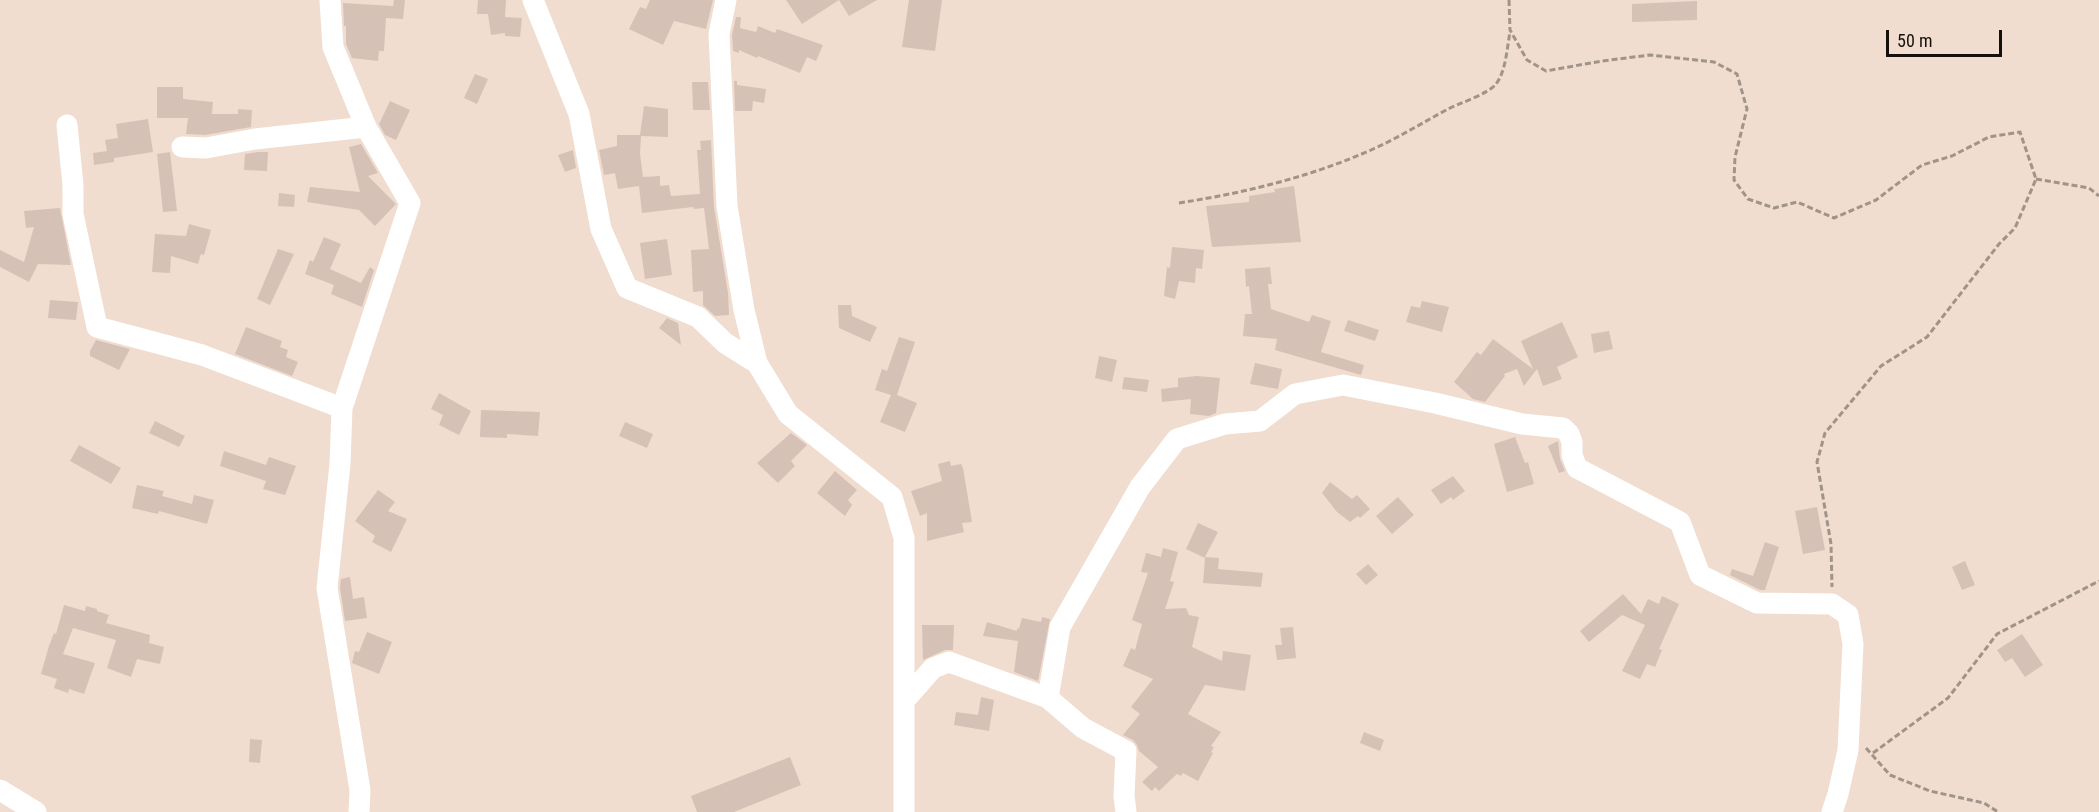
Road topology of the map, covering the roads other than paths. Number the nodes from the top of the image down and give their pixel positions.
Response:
1 (330, 0) edge
2 (533, 0) edge
3 (726, 0) edge
4 (67, 125) dead end
5 (366, 127) junction
6 (182, 147) dead end
7 (756, 363) junction
8 (342, 408) junction
9 (1048, 698) junction
10 (904, 701) junction
11 (0, 790) edge
12 (36, 812) edge
13 (359, 812) edge
14 (904, 812) edge
15 (1126, 812) edge
16 (1832, 812) edge

1 - 5 street
2 - 7 street
3 - 7 street
4 - 8 street
5 - 6 street
5 - 8 street
7 - 10 street
8 - 13 street
9 - 10 street
9 - 15 street
9 - 16 street
10 - 14 street
11 - 12 street

